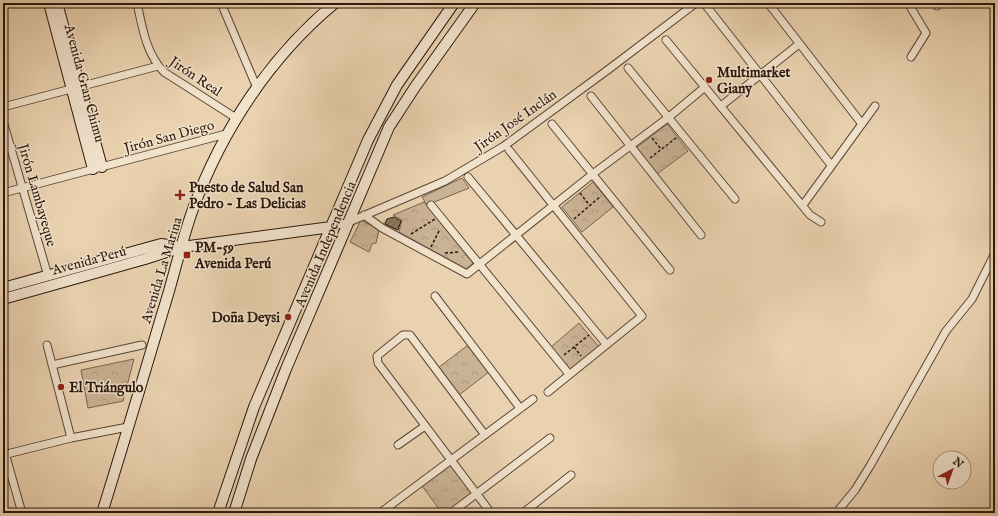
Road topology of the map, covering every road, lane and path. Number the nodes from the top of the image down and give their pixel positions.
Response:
1 (49, 3) edge
2 (57, 3) edge
3 (137, 3) edge
4 (221, 3) edge
5 (335, 3) edge
6 (454, 3) edge
7 (475, 3) edge
8 (696, 3) edge
9 (704, 3) edge
10 (768, 3) edge
11 (908, 3) edge
12 (666, 40) dead end
13 (799, 44) junction
14 (911, 57) dead end
15 (158, 66) junction
16 (628, 68) dead end
17 (760, 75) junction
18 (705, 87) junction
19 (257, 88) junction
20 (77, 89) junction
21 (591, 96) dead end
22 (721, 106) junction
23 (875, 106) dead end
24 (3, 107) edge
25 (669, 117) junction
26 (236, 118) junction
27 (3, 121) edge
28 (552, 124) dead end
29 (862, 124) junction
30 (226, 134) junction
31 (651, 136) dead end
32 (677, 137) dead end
33 (368, 140) junction
34 (382, 145) junction
35 (632, 146) junction
36 (661, 149) junction
37 (509, 150) dead end
38 (646, 160) dead end
39 (832, 166) junction
40 (97, 168) junction
41 (594, 173) junction
42 (468, 177) dead end
43 (22, 188) junction
44 (3, 193) edge
45 (579, 193) dead end
46 (603, 195) dead end
47 (735, 199) dead end
48 (432, 205) dead end
49 (803, 205) junction
50 (553, 206) junction
51 (590, 206) junction
52 (364, 215) junction
53 (436, 218) dead end
54 (573, 220) dead end
55 (349, 222) junction
56 (821, 222) dead end
57 (442, 225) dead end
58 (331, 227) junction
59 (702, 235) dead end
60 (408, 236) dead end
61 (515, 236) junction
62 (182, 247) junction
63 (430, 249) dead end
64 (463, 252) dead end
65 (438, 253) dead end
66 (995, 253) edge
67 (479, 264) junction
68 (670, 270) dead end
69 (48, 276) junction
70 (27, 287) junction
71 (3, 288) edge
72 (435, 296) dead end
73 (3, 299) edge
74 (589, 335) dead end
75 (284, 339) junction
76 (298, 344) junction
77 (606, 344) junction
78 (47, 345) dead end
79 (142, 345) dead end
80 (574, 347) junction
81 (560, 358) dead end
82 (583, 359) dead end
83 (52, 365) junction
84 (569, 374) junction
85 (548, 392) dead end
86 (534, 400) dead end
87 (520, 408) junction
88 (425, 426) junction
89 (128, 427) junction
90 (485, 435) junction
91 (71, 438) junction
92 (550, 438) dead end
93 (398, 445) dead end
94 (3, 446) edge
95 (4, 454) edge
96 (237, 455) junction
97 (251, 459) junction
98 (452, 461) junction
99 (571, 475) dead end
100 (226, 490) junction
101 (240, 494) junction
102 (477, 494) junction
103 (995, 504) edge
104 (22, 513) edge
105 (102, 513) edge
106 (218, 513) edge
107 (234, 513) edge
108 (380, 513) edge
109 (451, 513) edge
110 (491, 513) edge
111 (523, 513) edge
112 (836, 513) edge
113 (987, 513) edge

1 - 20 street, Avenida Gran Chimu
2 - 20 street, Avenida Gran Chimu
3 - 15 street, Jirón Real
4 - 19 street
5 - 19 street, Avenida La Marina
6 - 33 street, Avenida Independencia
7 - 34 street, Avenida Independencia
8 - 52 street, Jirón José Inclán
9 - 17 street
10 - 13 street
11 - 14 street
12 - 18 street
13 - 17 street
13 - 29 street
15 - 20 street
15 - 26 street, Jirón Real
16 - 25 street
17 - 22 street
17 - 39 street
18 - 22 street
18 - 25 street
19 - 26 street, Avenida La Marina
20 - 24 street
20 - 40 street, Avenida Gran Chimu
21 - 35 street
22 - 49 street
23 - 29 street
25 - 35 street
25 - 47 street
26 - 30 street, Avenida La Marina
27 - 43 street, Jirón Lambayeque
28 - 41 street
29 - 39 street
30 - 40 street, Jirón San Diego
30 - 62 street, Avenida La Marina
31 - 36 path
32 - 36 path
33 - 34 street
33 - 58 street, Avenida Independencia
34 - 55 street, Avenida Independencia
35 - 41 street
35 - 59 street
36 - 38 path
37 - 50 street
39 - 49 street
40 - 43 street, Jirón San Diego
41 - 50 street
41 - 68 street
42 - 61 street
43 - 44 street, Jirón San Diego
43 - 69 street, Jirón Lambayeque
45 - 51 path
46 - 51 path
48 - 67 street
49 - 56 street
50 - 61 street
50 - 77 street
51 - 54 path
52 - 55 street, Jirón José Inclán
52 - 67 street
53 - 60 path
55 - 58 street, Jirón José Inclán
55 - 76 street, Avenida Independencia
57 - 63 path
58 - 62 street, Avenida Perú
58 - 75 street, Avenida Independencia
61 - 67 street
61 - 77 street
62 - 69 street, Avenida Perú
62 - 70 street, Avenida Perú
62 - 89 street, Avenida La Marina
64 - 65 path
66 - 112 street
67 - 84 street
69 - 70 street, Avenida Perú
70 - 71 street, Avenida Perú
70 - 73 street, Avenida Perú
72 - 87 street
74 - 80 path
75 - 76 street
75 - 96 street, Avenida Independencia
76 - 97 street, Avenida Independencia
77 - 84 street
78 - 83 street
79 - 83 street
80 - 81 path
80 - 82 path
83 - 91 street
84 - 85 street
86 - 87 street
87 - 90 street
88 - 90 street
88 - 93 street
88 - 98 street
89 - 91 street
89 - 105 street, Avenida La Marina
90 - 98 street
91 - 95 street
92 - 102 street
94 - 95 street
95 - 104 street
96 - 97 street
96 - 100 street, Avenida Independencia
97 - 101 street, Avenida Independencia
98 - 102 street
98 - 108 street
99 - 111 street
100 - 101 street
100 - 106 street, Avenida Independencia
101 - 107 street, Avenida Independencia
102 - 109 street
102 - 110 street
103 - 113 path

